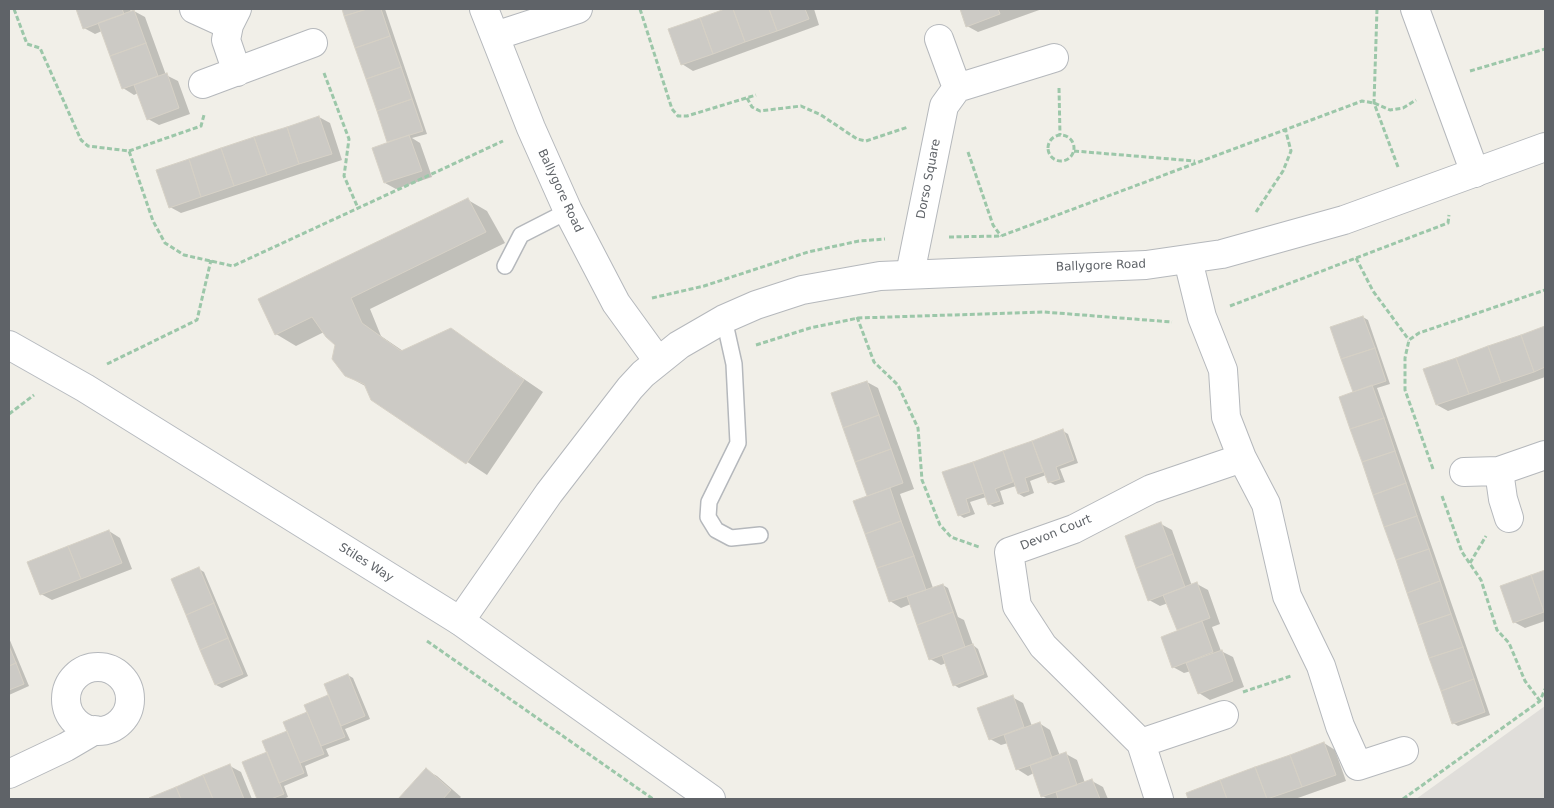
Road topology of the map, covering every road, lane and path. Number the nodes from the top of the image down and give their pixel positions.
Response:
1 (14, 9) edge
2 (194, 9) edge
3 (484, 9) edge
4 (578, 9) edge
5 (640, 9) edge
6 (1377, 9) edge
7 (1415, 9) edge
8 (233, 17) edge
9 (495, 36) junction
10 (940, 39) dead end
11 (313, 43) joint
12 (1545, 49) edge
13 (1054, 58) joint
14 (237, 72) junction
15 (1442, 83) junction
16 (203, 84) joint
17 (957, 88) junction
18 (756, 95) dead end
19 (747, 98) junction
20 (1374, 103) junction
21 (942, 116) junction
22 (531, 128) junction
23 (1285, 128) junction
24 (1060, 135) junction
25 (1545, 147) edge
26 (1074, 151) junction
27 (130, 152) junction
28 (1196, 162) junction
29 (1475, 173) junction
30 (1410, 197) junction
31 (358, 208) junction
32 (568, 211) junction
33 (1424, 232) dead end
34 (1001, 236) junction
35 (918, 238) junction
36 (1260, 244) junction
37 (1356, 258) dead end
38 (211, 260) junction
39 (1188, 260) junction
40 (505, 266) dead end
41 (910, 274) junction
42 (844, 281) junction
43 (623, 314) junction
44 (724, 319) junction
45 (1409, 340) dead end
46 (9, 345) edge
47 (658, 361) junction
48 (86, 388) junction
49 (37, 392) dead end
50 (9, 414) edge
51 (1545, 454) edge
52 (1242, 458) junction
53 (1499, 471) junction
54 (1464, 472) dead end
55 (1509, 518) dead end
56 (760, 534) dead end
57 (1009, 552) junction
58 (460, 622) junction
59 (1321, 666) junction
60 (1545, 688) edge
61 (1224, 715) joint
62 (95, 730) dead end
63 (1141, 743) junction
64 (1404, 751) dead end
65 (9, 774) edge
66 (711, 799) edge
67 (1159, 799) edge
68 (1403, 799) edge

1 - 27 path
2 - 8 street
3 - 9 street, Ballygore Road
4 - 9 street
5 - 19 path
6 - 20 path
7 - 15 street
8 - 14 street
9 - 22 street, Ballygore Road
10 - 17 street
11 - 14 street
11 - 31 path
12 - 15 path
13 - 17 street
13 - 24 path
14 - 16 street
15 - 20 path
15 - 29 street
16 - 27 path
17 - 21 street, Dorso Square
18 - 19 path
19 - 21 path
20 - 23 path
20 - 30 path
21 - 34 path
21 - 35 street, Dorso Square
22 - 31 path
22 - 32 street, Ballygore Road
23 - 28 path
23 - 36 path
24 - 26 path
24 - 26 path
25 - 29 street, Ballygore Road
26 - 28 path
27 - 38 path
28 - 34 path
29 - 30 street, Ballygore Road
30 - 33 path
30 - 36 street, Ballygore Road
31 - 38 path
32 - 40 lane
32 - 43 street, Ballygore Road
34 - 35 path
35 - 41 street, Dorso Square
35 - 43 path
36 - 39 street, Ballygore Road
37 - 45 path
38 - 48 path
39 - 41 street, Ballygore Road
39 - 52 street
41 - 42 street, Ballygore Road
42 - 44 street, Ballygore Road
42 - 57 path
43 - 47 street, Ballygore Road
44 - 47 street, Ballygore Road
44 - 56 lane
46 - 48 street, Stiles Way
47 - 58 street, Ballygore Road
48 - 58 street, Stiles Way
49 - 50 path
51 - 53 street
52 - 57 street, Devon Court
52 - 59 street
53 - 54 street
53 - 55 street
57 - 63 street, Devon Court
58 - 66 street, Stiles Way
59 - 61 path
59 - 64 street
60 - 68 path
61 - 63 street
62 - 65 street
63 - 67 street, Devon Court

